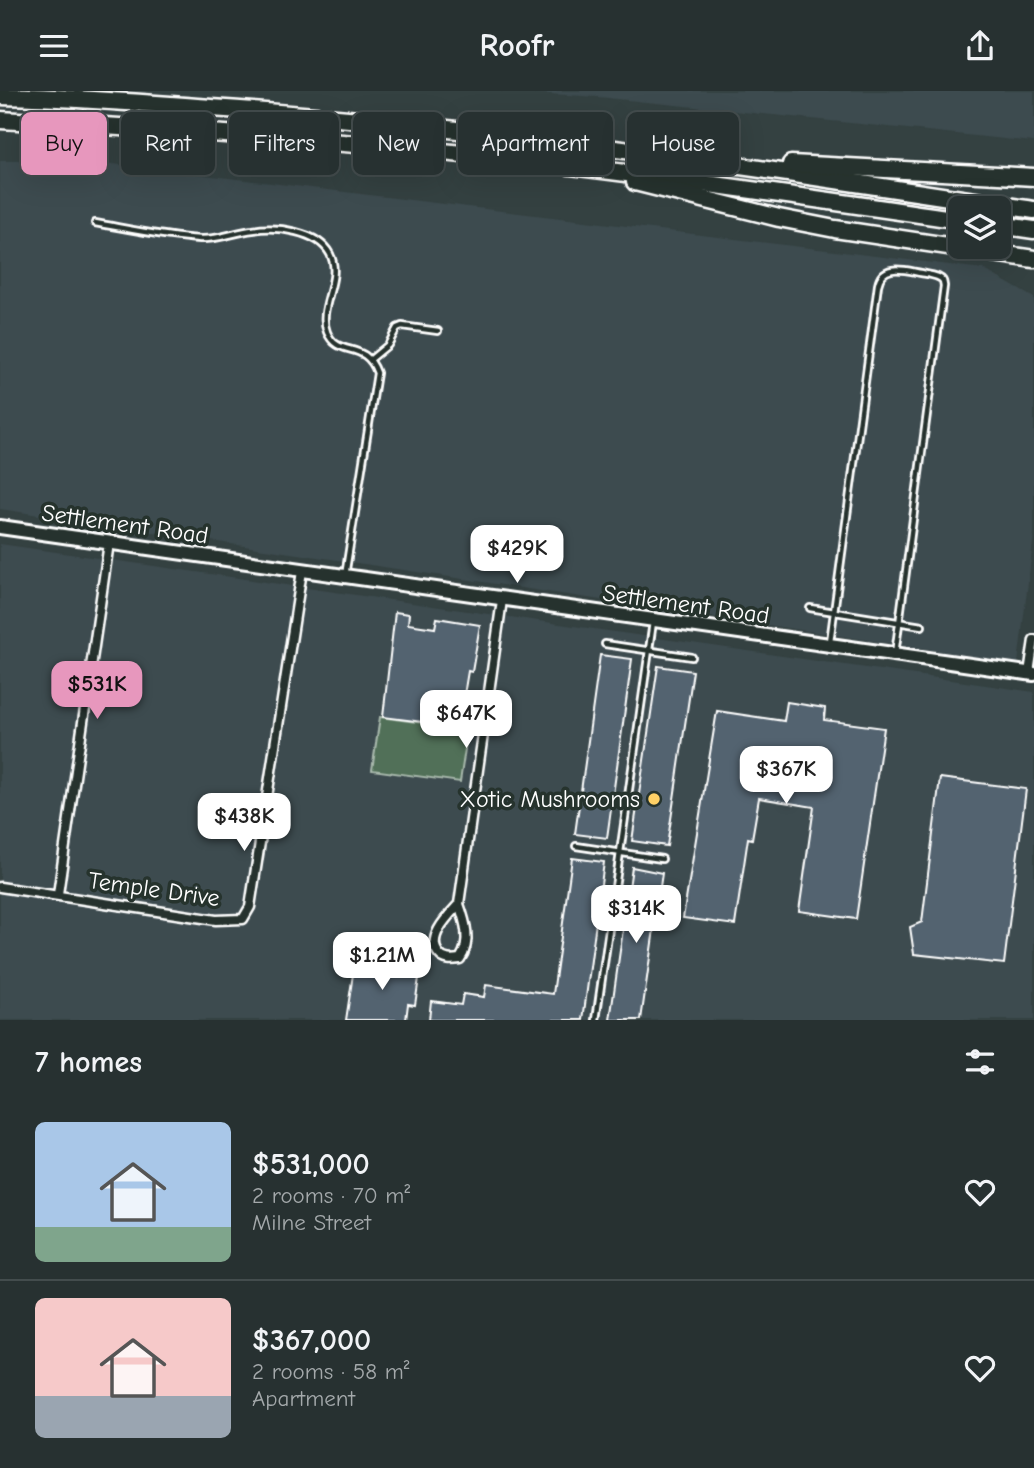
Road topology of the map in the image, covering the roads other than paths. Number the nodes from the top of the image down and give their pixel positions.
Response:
1 (0, 96) edge
2 (0, 120) edge
3 (627, 149) edge
4 (458, 155) edge
5 (739, 161) edge
6 (739, 165) edge
7 (613, 172) edge
8 (612, 175) edge
9 (1034, 177) edge
10 (1034, 210) edge
11 (948, 218) edge
12 (95, 223) dead end
13 (1011, 227) edge
14 (1034, 230) edge
15 (1034, 259) edge
16 (438, 331) dead end
17 (371, 359) junction
18 (0, 527) edge
19 (109, 543) junction
20 (302, 571) junction
21 (345, 577) junction
22 (502, 600) junction
23 (810, 608) dead end
24 (834, 612) junction
25 (654, 621) junction
26 (900, 622) junction
27 (922, 626) dead end
28 (1034, 642) edge
29 (605, 644) dead end
30 (830, 646) junction
31 (649, 650) junction
32 (895, 655) junction
33 (692, 657) dead end
34 (1032, 674) edge
35 (576, 846) dead end
36 (620, 853) junction
37 (662, 859) dead end
38 (0, 887) edge
39 (58, 894) junction
40 (459, 904) junction
41 (596, 1020) edge

1 - 3 highway
2 - 4 highway
5 - 9 highway
6 - 10 highway
7 - 11 highway
8 - 15 highway
12 - 17 lane
13 - 14 highway
16 - 17 lane
17 - 21 lane
18 - 19 main road, Settlement Road
19 - 20 main road, Settlement Road
19 - 39 street
20 - 21 main road, Settlement Road
20 - 39 street, Temple Drive
21 - 22 main road, Settlement Road
22 - 25 main road, Settlement Road
22 - 40 street
23 - 24 lane
24 - 26 lane
24 - 26 lane
24 - 30 lane
25 - 30 main road, Settlement Road
25 - 31 lane
26 - 27 lane
26 - 32 lane
28 - 34 street
29 - 31 lane
30 - 32 main road, Settlement Road
31 - 33 lane
31 - 36 lane
32 - 34 main road, Settlement Road
35 - 36 lane
36 - 37 lane
36 - 41 lane
38 - 39 street, Temple Drive
40 - 40 street

